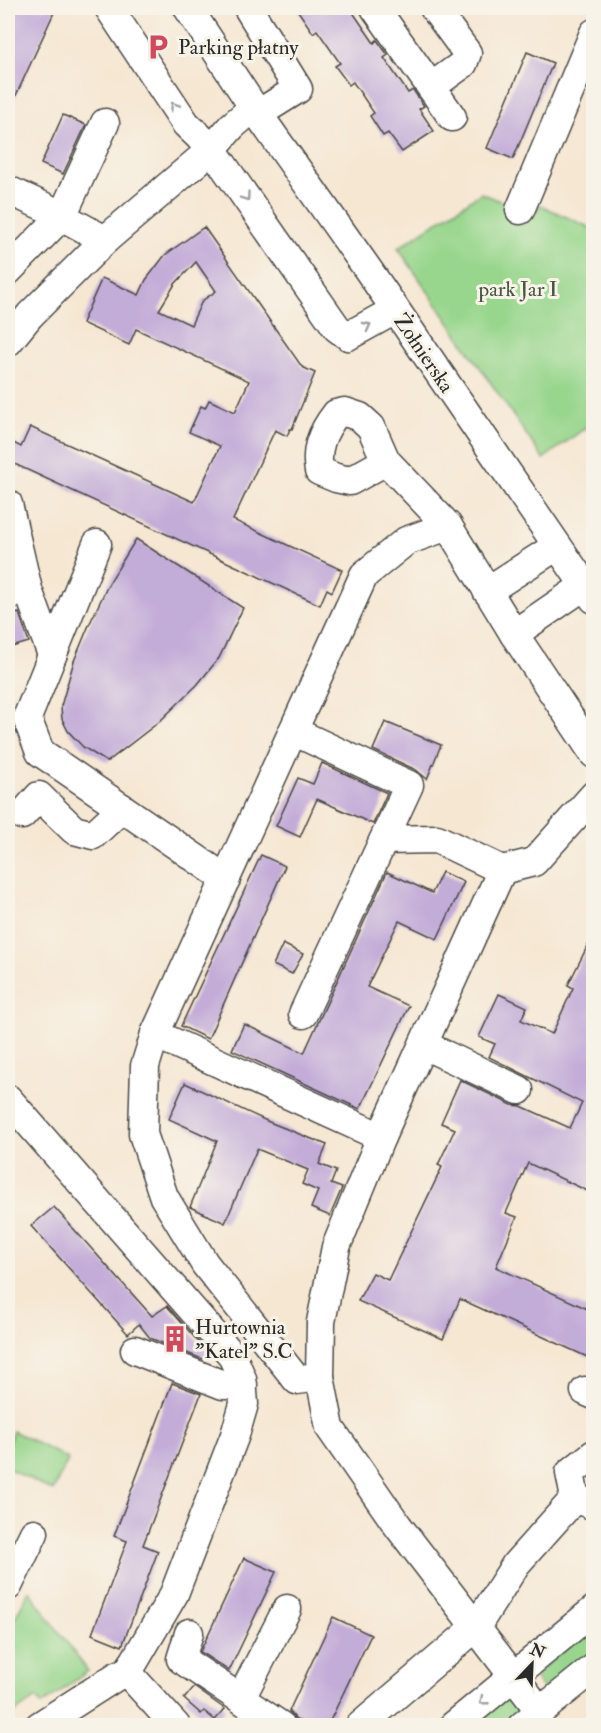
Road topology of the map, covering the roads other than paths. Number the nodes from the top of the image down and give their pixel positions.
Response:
1 (109, 8) edge
2 (188, 8) edge
3 (248, 8) edge
4 (375, 8) edge
5 (434, 8) edge
6 (592, 8) edge
7 (594, 13) edge
8 (594, 33) edge
9 (431, 87) junction
10 (256, 111) junction
11 (452, 117) dead end
12 (105, 123) dead end
13 (212, 149) junction
14 (8, 191) edge
15 (520, 210) dead end
16 (62, 216) junction
17 (105, 240) junction
18 (8, 271) edge
19 (395, 310) junction
20 (8, 342) edge
21 (386, 461) dead end
22 (8, 504) edge
23 (448, 526) junction
24 (97, 544) dead end
25 (557, 546) junction
26 (487, 591) junction
27 (18, 592) edge
28 (589, 592) edge
29 (514, 634) junction
30 (52, 655) junction
31 (294, 731) junction
32 (594, 754) edge
33 (594, 795) edge
34 (122, 808) junction
35 (22, 815) dead end
36 (384, 840) junction
37 (502, 870) junction
38 (226, 879) junction
39 (303, 1014) dead end
40 (154, 1034) junction
41 (424, 1045) junction
42 (519, 1090) dead end
43 (8, 1099) edge
44 (381, 1137) junction
45 (135, 1350) dead end
46 (320, 1377) junction
47 (243, 1385) junction
48 (594, 1454) edge
49 (584, 1502) edge
50 (34, 1533) dead end
51 (8, 1586) edge
52 (287, 1609) dead end
53 (594, 1610) edge
54 (476, 1627) junction
55 (189, 1633) dead end
56 (594, 1668) edge
57 (127, 1672) junction
58 (513, 1676) junction
59 (241, 1698) junction
60 (531, 1718) edge
61 (39, 1725) edge
62 (176, 1725) edge
63 (281, 1725) edge
64 (360, 1725) edge
65 (453, 1725) edge

13 -> 1 street
2 - 10 street, Żołnierska
3 - 10 street
4 - 9 street
5 - 9 street
6 - 7 street
8 - 15 street
9 - 11 street
10 - 13 street
10 - 19 street, Żołnierska
12 - 16 street
13 - 17 street
13 -> 19 street
14 - 16 street
16 - 17 street
16 - 18 street
17 - 20 street
19 - 25 street, Żołnierska
21 - 23 street
22 - 27 street
23 - 26 street
23 - 31 street
24 - 30 street
25 - 26 street
25 - 28 street, Żołnierska
26 - 29 street
27 - 30 street
28 - 29 street
29 - 32 street
30 - 34 street
31 - 36 street
31 - 38 street
33 - 37 street
34 - 35 street
34 - 38 street
36 - 37 street
36 - 39 street
37 - 41 street
38 - 40 street
40 - 44 street
40 - 46 street
41 - 42 street
41 - 44 street
43 - 47 street
44 - 46 street
45 - 47 street
46 - 54 street
47 - 57 street
48 - 49 street
49 - 54 street
50 - 51 street
52 - 59 street
53 - 58 street
54 - 58 street
54 - 64 street
55 - 59 street
56 - 60 street
57 - 61 street
57 - 62 street
58 - 60 street
58 -> 65 street
59 - 63 street

